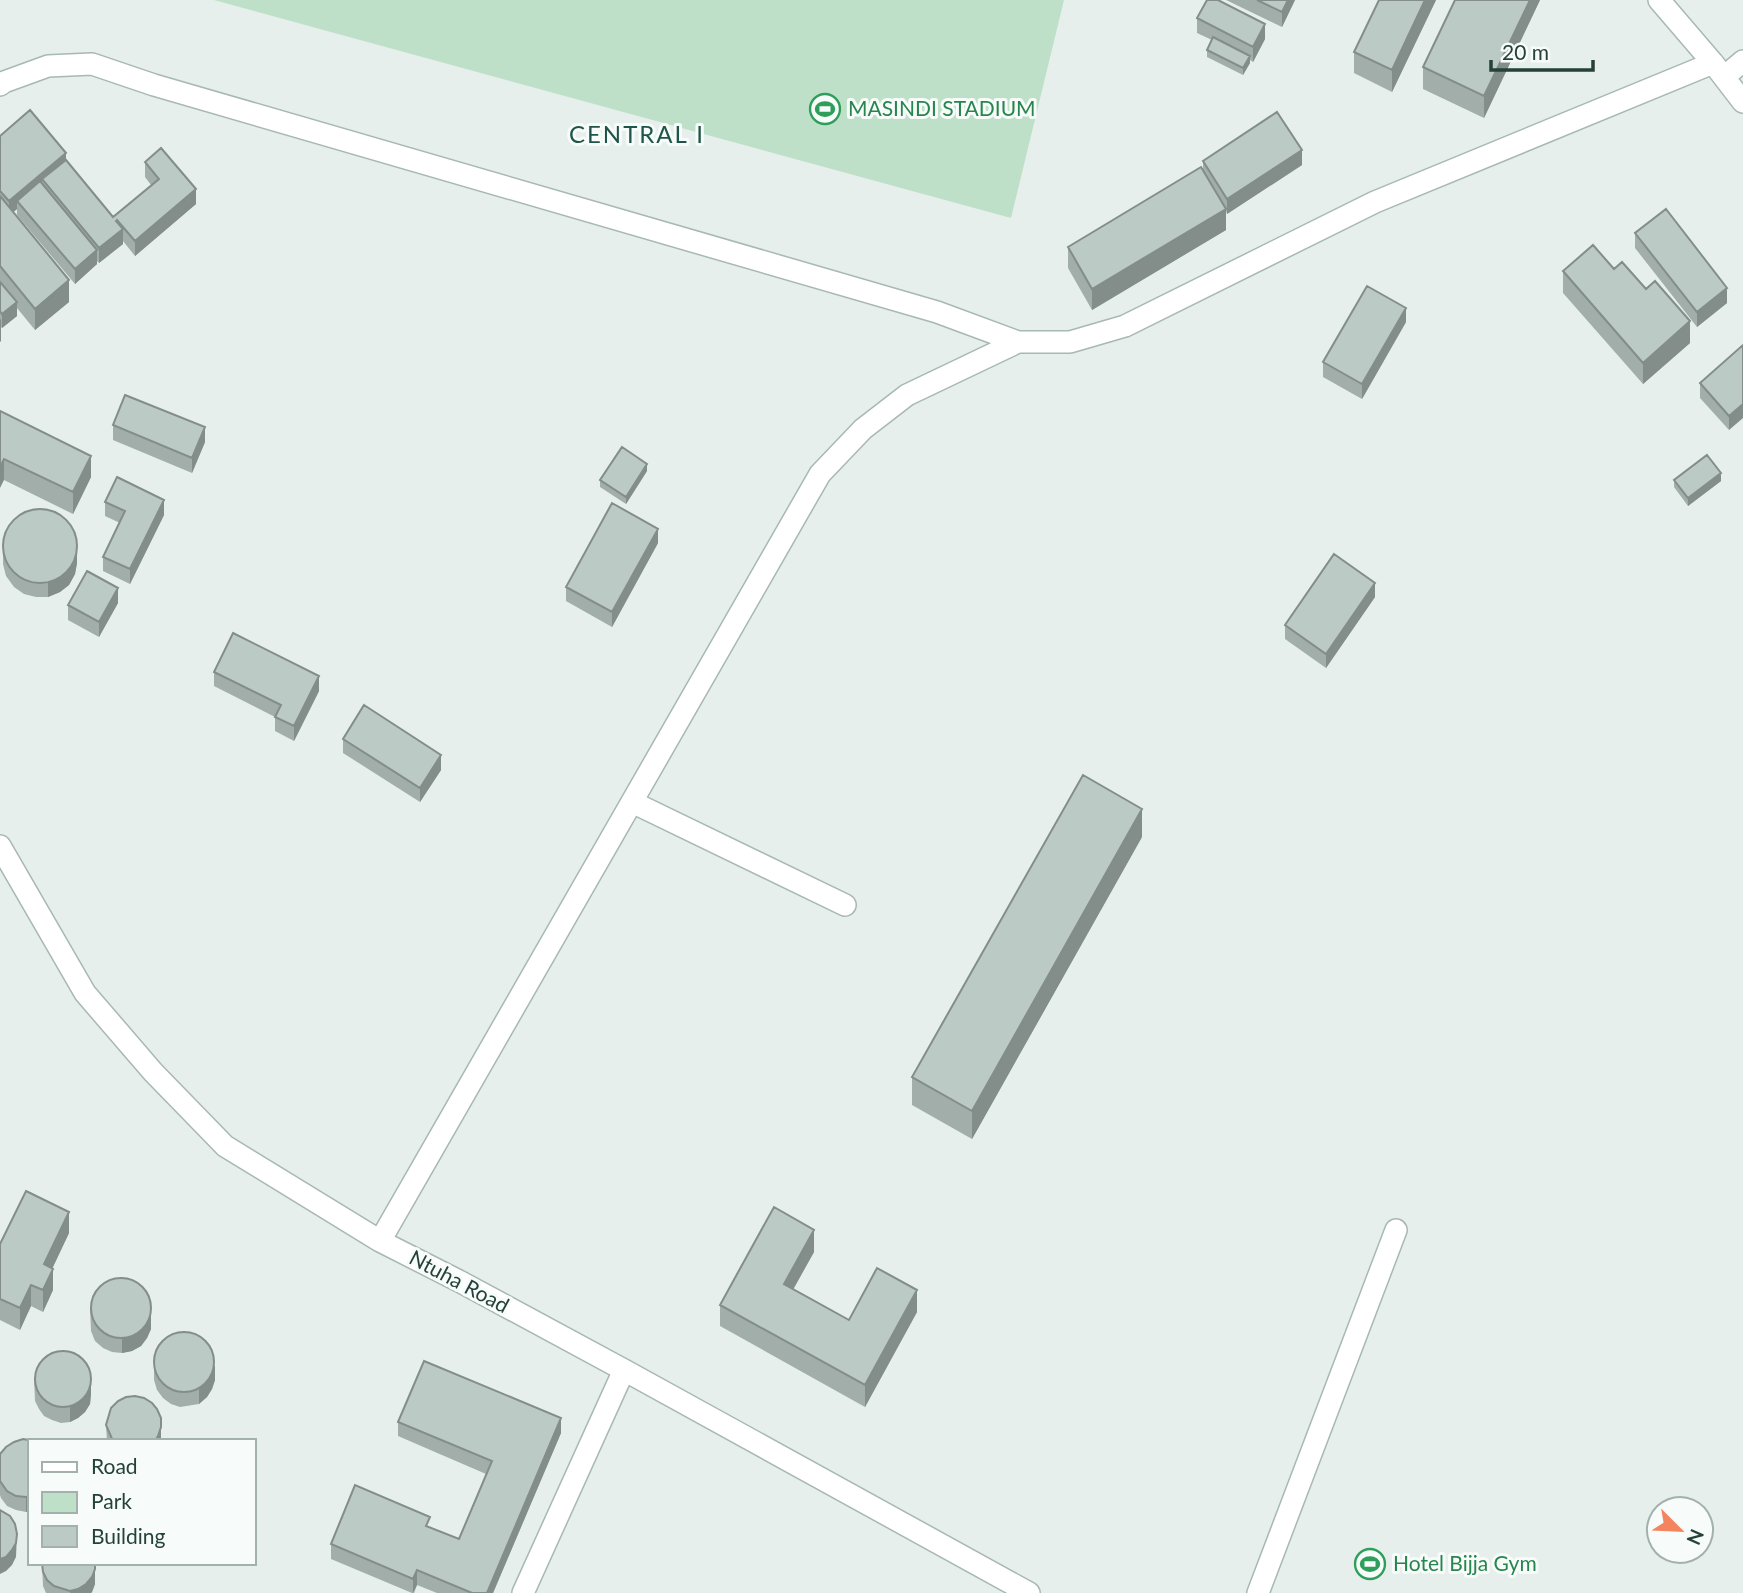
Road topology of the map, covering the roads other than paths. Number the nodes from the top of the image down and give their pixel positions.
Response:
1 (1659, 0) edge
2 (1743, 61) edge
3 (1719, 70) junction
4 (0, 85) edge
5 (1743, 102) edge
6 (1018, 342) junction
7 (632, 802) junction
8 (0, 846) edge
9 (845, 905) dead end
10 (1396, 1230) dead end
11 (380, 1241) junction
12 (624, 1370) junction
13 (523, 1593) edge
14 (1029, 1593) edge
15 (1258, 1593) edge

1 - 3 street
2 - 3 street
3 - 5 street
3 - 6 street
4 - 6 street
6 - 7 street
7 - 9 street
7 - 11 street
8 - 11 street, Ntuha Road
10 - 15 street
11 - 12 street, Ntuha Road
12 - 13 street
12 - 14 street, Ntuha Road

